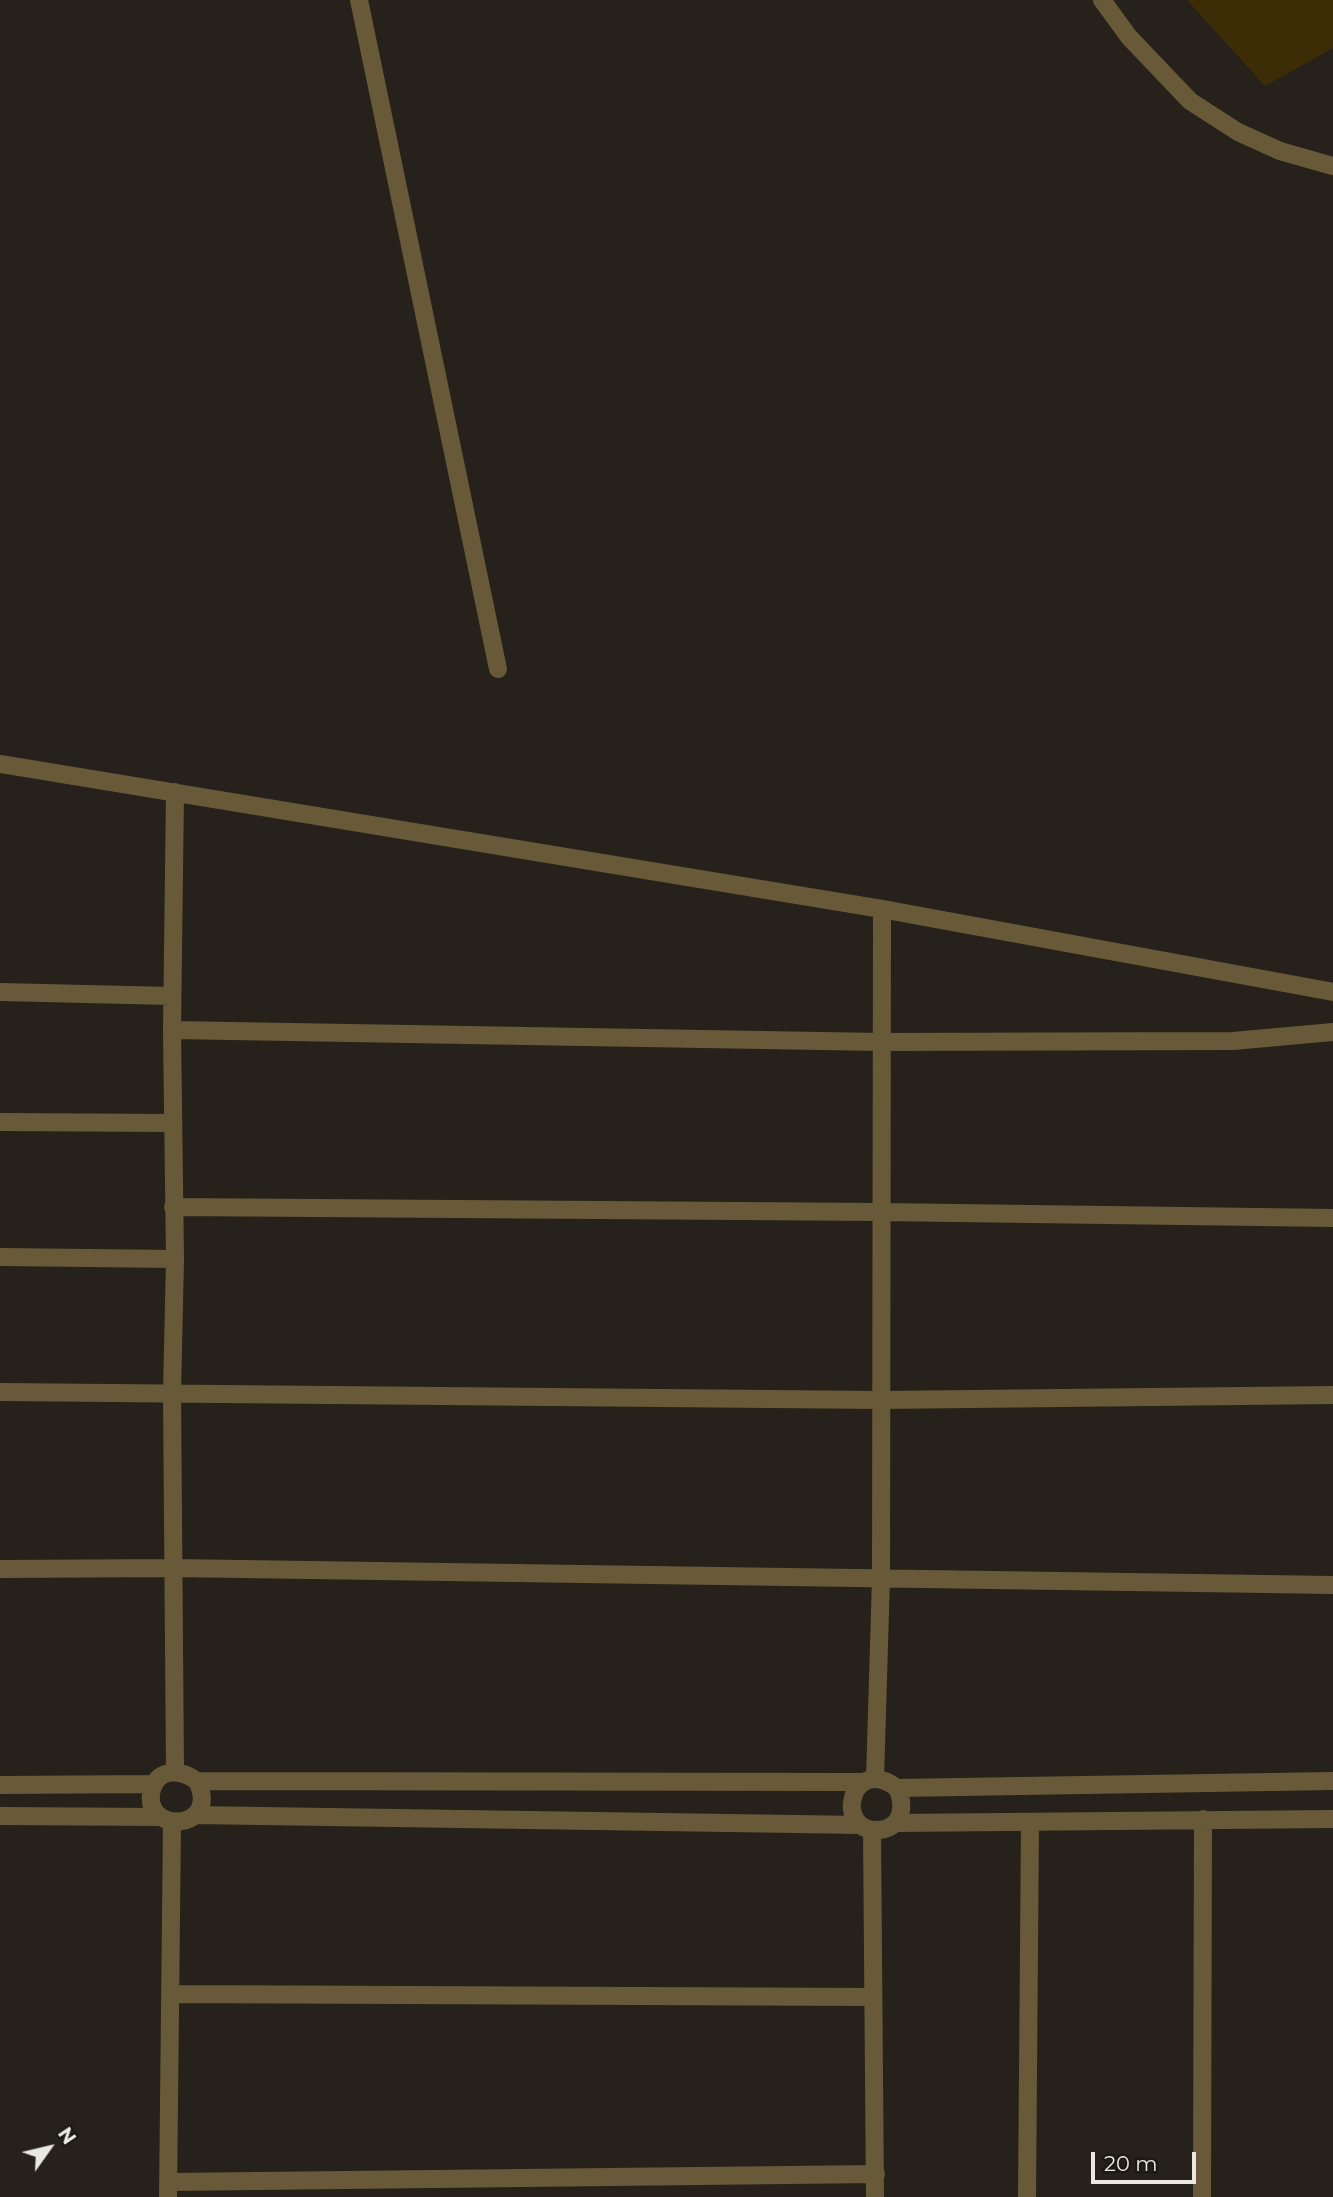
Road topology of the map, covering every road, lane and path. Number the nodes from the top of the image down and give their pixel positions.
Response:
1 (359, 0) edge
2 (1102, 0) edge
3 (1333, 166) edge
4 (498, 669) dead end
5 (0, 764) edge
6 (175, 792) junction
7 (882, 909) junction
8 (0, 992) edge
9 (1333, 992) edge
10 (173, 996) junction
11 (172, 1030) junction
12 (1333, 1032) edge
13 (880, 1042) junction
14 (0, 1122) edge
15 (172, 1123) junction
16 (173, 1207) junction
17 (880, 1212) junction
18 (1333, 1218) edge
19 (0, 1257) edge
20 (175, 1259) junction
21 (0, 1392) edge
22 (172, 1393) junction
23 (1333, 1395) edge
24 (881, 1400) junction
25 (173, 1568) junction
26 (0, 1569) edge
27 (881, 1578) junction
28 (1333, 1585) edge
29 (175, 1771) junction
30 (869, 1780) junction
31 (197, 1781) junction
32 (1333, 1781) edge
33 (154, 1784) junction
34 (0, 1785) edge
35 (897, 1788) junction
36 (195, 1815) junction
37 (0, 1816) edge
38 (1203, 1819) junction
39 (1333, 1819) edge
40 (166, 1820) junction
41 (1030, 1822) junction
42 (895, 1823) junction
43 (867, 1828) junction
44 (171, 1994) junction
45 (873, 1997) junction
46 (876, 2174) junction
47 (168, 2189) edge
48 (876, 2197) edge
49 (1027, 2197) edge
50 (1202, 2197) edge

1 - 4 street
2 - 3 street
5 - 6 street
6 - 7 street
6 - 10 street
7 - 9 street
7 - 13 street
8 - 10 street
10 - 11 street
11 - 13 street
11 - 15 street
12 - 13 street
13 - 17 street
14 - 15 street
15 - 16 street
16 - 17 street
16 - 20 street
17 - 18 street
17 - 24 street
19 - 20 street
20 - 22 street
21 - 22 street
22 - 24 street
22 - 25 street
23 - 24 street
24 - 27 street
25 - 26 street
25 - 27 street
25 - 29 street
27 - 28 street
27 - 30 street
29 - 31 street
29 - 33 street
30 - 31 street
30 - 35 street
30 - 43 street
31 - 36 street
32 - 35 street
33 - 34 street
33 - 40 street
35 - 42 street
36 - 40 street
36 - 43 street
37 - 40 street
38 - 39 street
38 - 41 street
38 - 50 street
40 - 44 street
41 - 42 street
41 - 49 street
42 - 43 street
43 - 45 street
44 - 45 street
44 - 47 street
45 - 46 street
46 - 47 street
46 - 48 street

